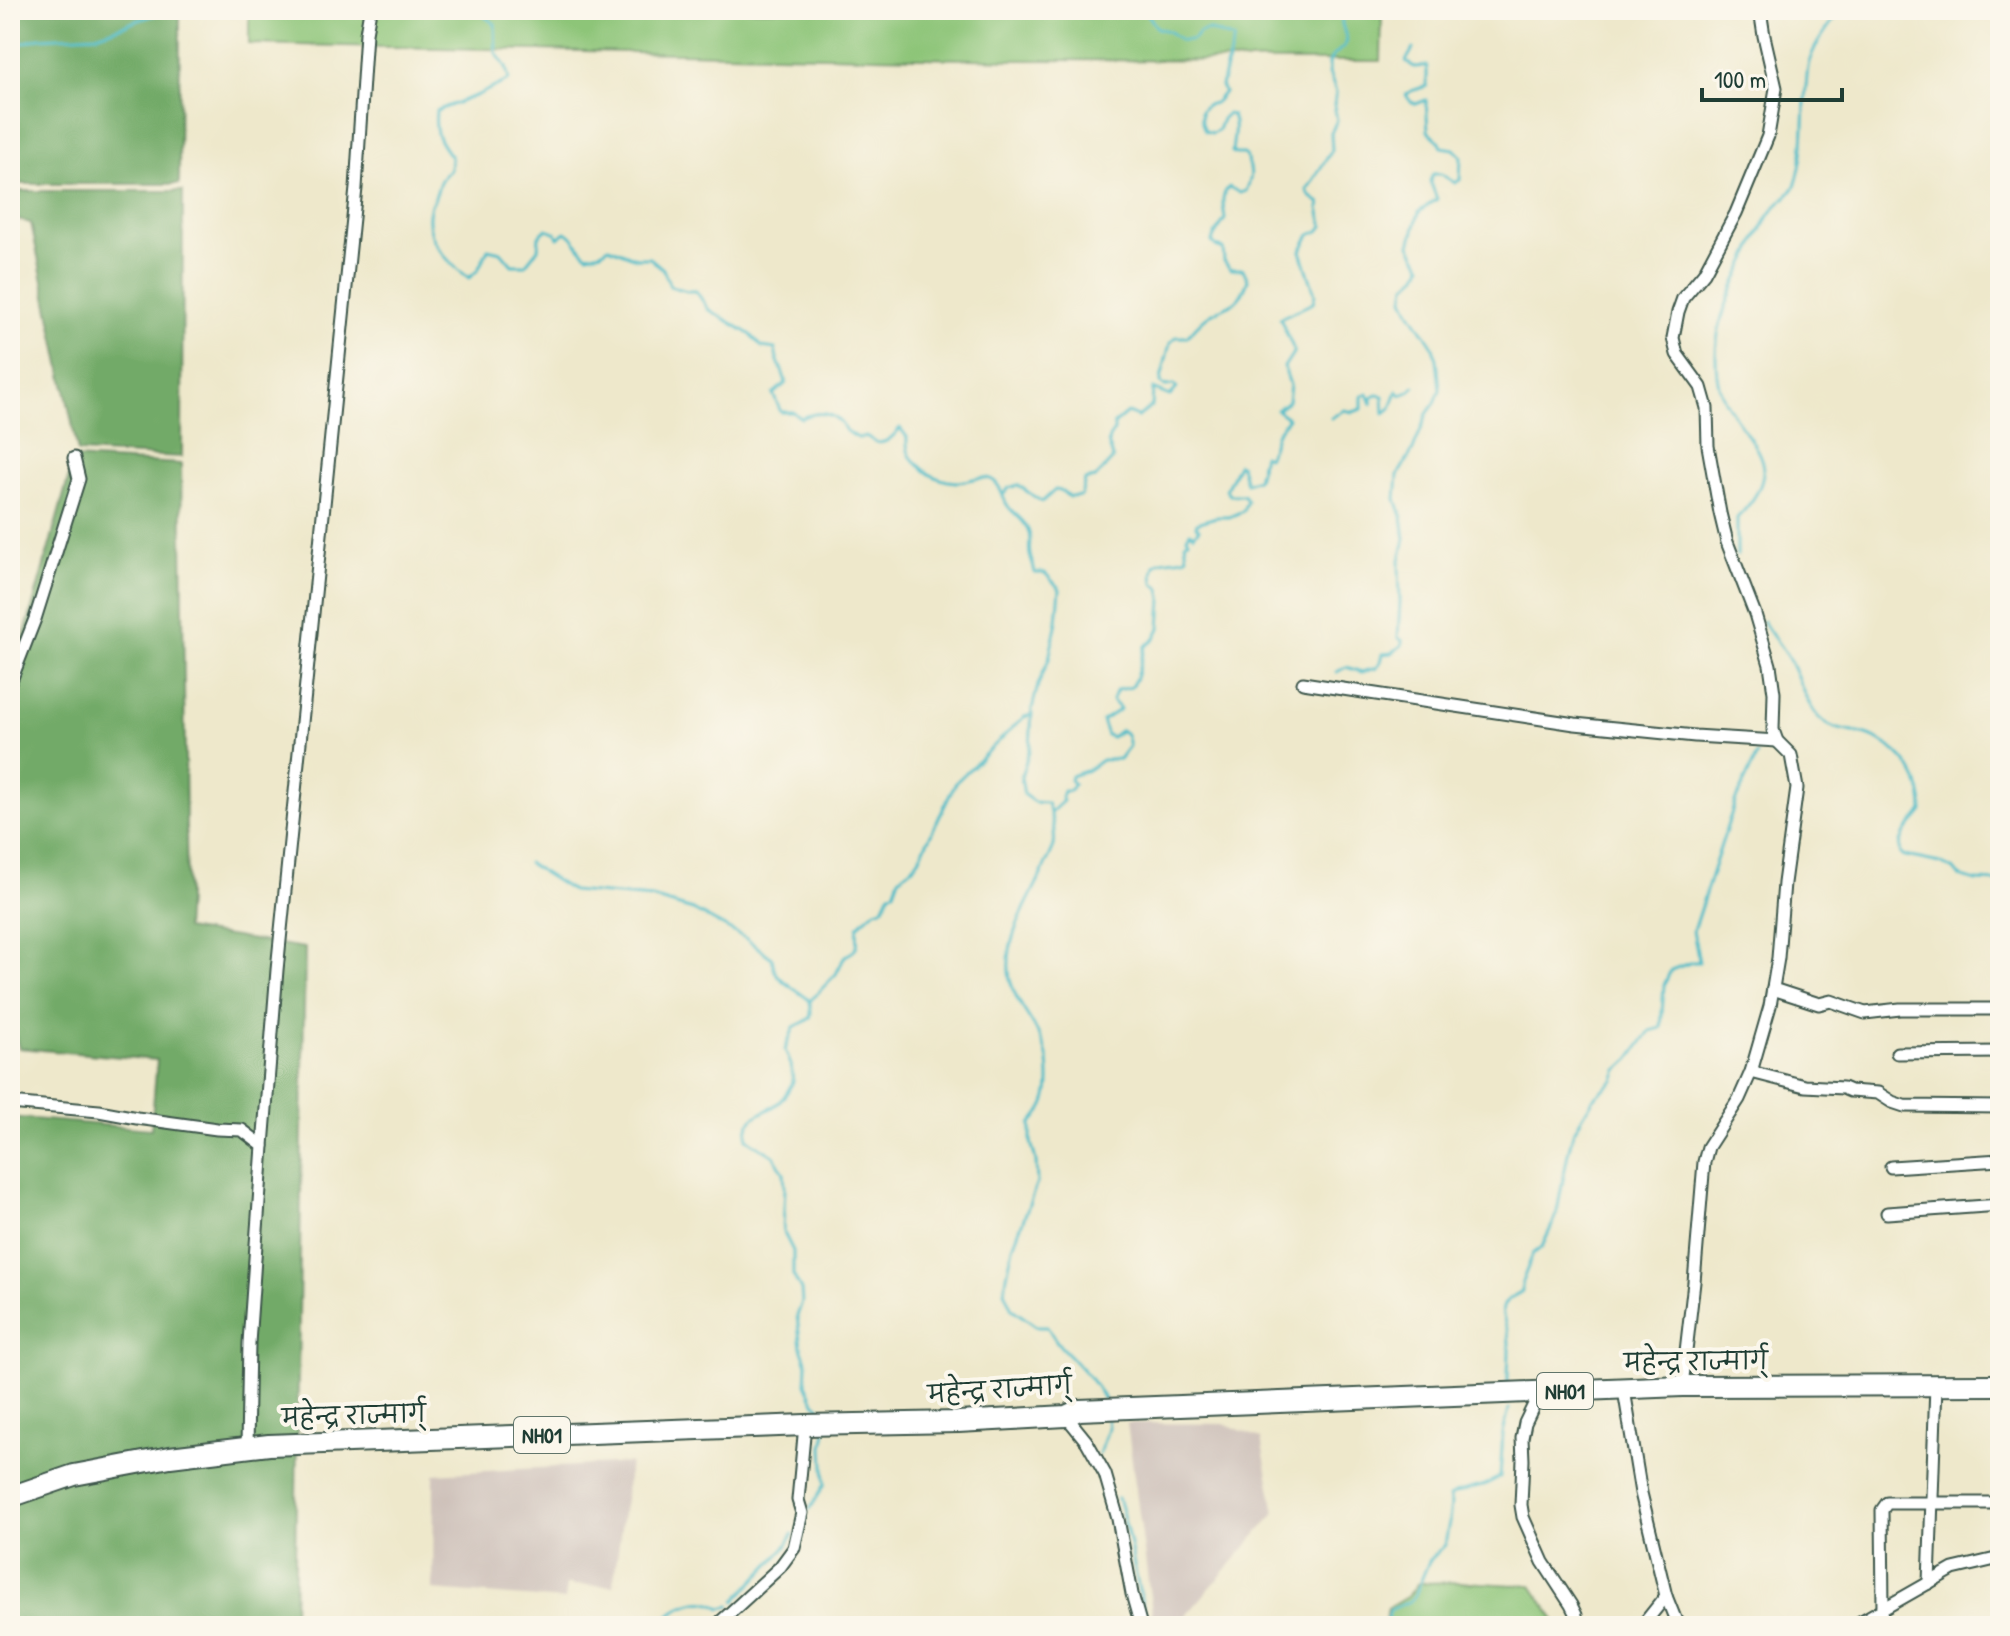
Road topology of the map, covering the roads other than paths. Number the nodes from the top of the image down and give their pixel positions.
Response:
1 (370, 10) edge
2 (1760, 10) edge
3 (74, 458) dead end
4 (10, 683) edge
5 (1303, 683) dead end
6 (1777, 741) junction
7 (1773, 989) junction
8 (2000, 1009) edge
9 (2000, 1052) edge
10 (1897, 1053) dead end
11 (1751, 1072) junction
12 (10, 1103) edge
13 (2000, 1107) edge
14 (263, 1146) junction
15 (2000, 1160) edge
16 (1891, 1167) dead end
17 (2000, 1205) edge
18 (1887, 1213) dead end
19 (1936, 1385) junction
20 (2000, 1385) edge
21 (1682, 1386) junction
22 (1624, 1390) junction
23 (1540, 1392) junction
24 (1073, 1413) junction
25 (805, 1425) junction
26 (247, 1447) junction
27 (10, 1497) edge
28 (1931, 1503) junction
29 (2000, 1503) edge
30 (2000, 1558) edge
31 (1929, 1583) junction
32 (1666, 1596) junction
33 (1883, 1609) junction
34 (716, 1626) edge
35 (1141, 1626) edge
36 (1578, 1626) edge
37 (1642, 1626) edge
38 (1678, 1626) edge
39 (1853, 1626) edge

1 - 14 street
2 - 6 street
3 - 4 street
5 - 6 street
6 - 7 street
7 - 8 street
7 - 11 street
9 - 10 street
11 - 13 street
11 - 21 street
12 - 14 street
14 - 26 street
15 - 16 street
17 - 18 street
19 - 20 highway, महेन्द्र राज्मार्ग् / NH01
19 - 21 highway, महेन्द्र राज्मार्ग् / NH01
19 - 28 street
21 - 22 highway, महेन्द्र राज्मार्ग् / NH01
22 - 23 highway, महेन्द्र राज्मार्ग् / NH01
22 - 32 street
23 - 24 highway, महेन्द्र राज्मार्ग् / NH01
23 - 36 street
24 - 25 highway, महेन्द्र राज्मार्ग् / NH01
24 - 35 street
25 - 26 highway, महेन्द्र राज्मार्ग् / NH01
25 - 34 street
26 - 27 highway, महेन्द्र राज्मार्ग् / NH01
28 - 29 street
28 - 31 street
28 - 33 street
30 - 31 street
31 - 33 street
32 - 37 street
32 - 38 street
33 - 39 street

